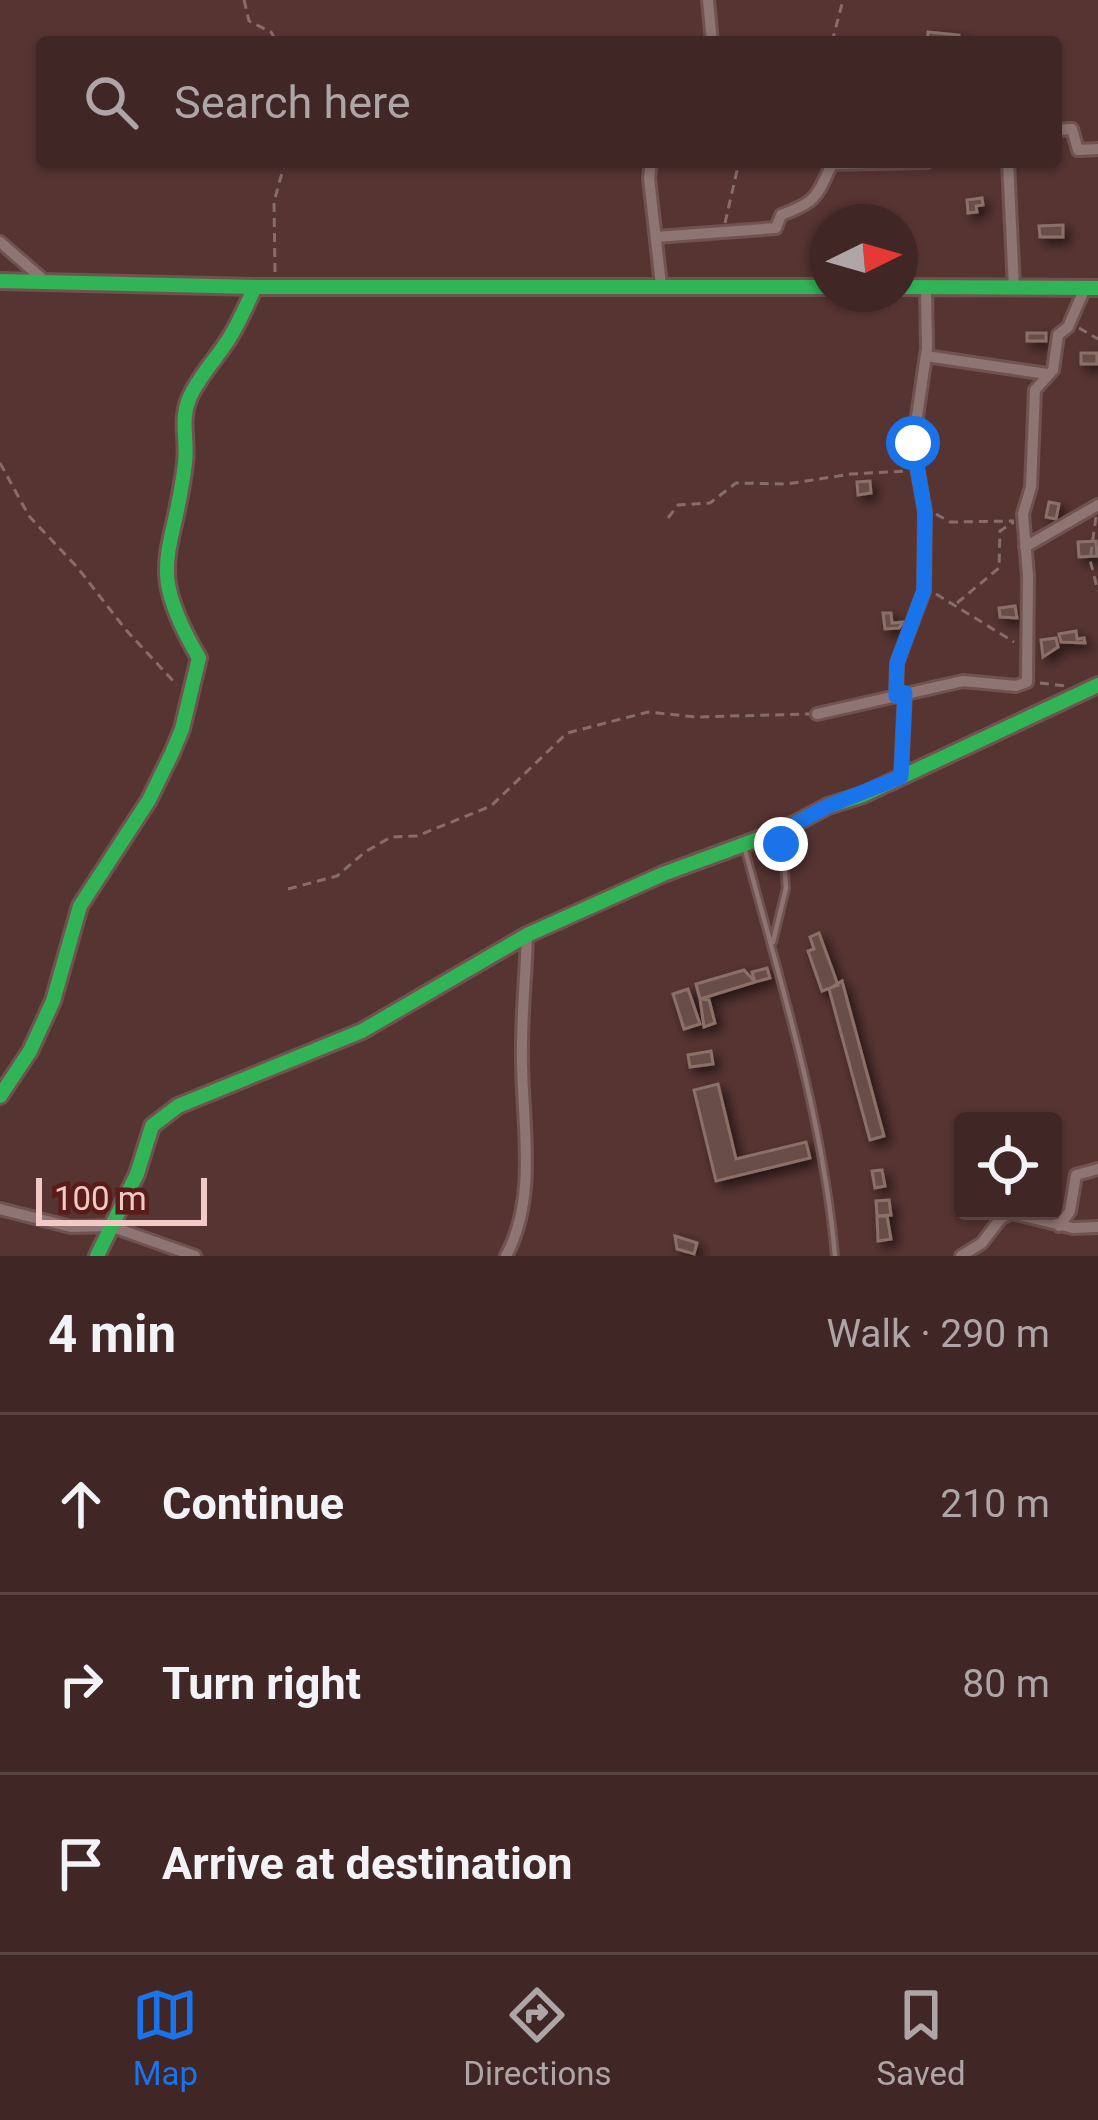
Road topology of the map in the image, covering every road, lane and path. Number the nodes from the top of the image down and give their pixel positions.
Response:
1 (244, 0) edge
2 (708, 0) edge
3 (843, 0) edge
4 (273, 36) edge
5 (711, 36) edge
6 (834, 36) edge
7 (1062, 130) edge
8 (1098, 149) edge
9 (283, 168) edge
10 (650, 168) edge
11 (738, 168) edge
12 (829, 168) edge
13 (1008, 168) edge
14 (723, 230) junction
15 (656, 237) junction
16 (0, 242) edge
17 (0, 281) edge
18 (45, 281) junction
19 (661, 285) junction
20 (255, 286) junction
21 (277, 286) junction
22 (810, 287) edge
23 (918, 288) edge
24 (926, 288) junction
25 (1014, 288) junction
26 (1092, 288) edge
27 (1071, 322) junction
28 (1098, 340) edge
29 (926, 356) junction
30 (1050, 374) junction
31 (0, 463) edge
32 (917, 470) junction
33 (1097, 506) edge
34 (924, 508) junction
35 (668, 518) dead end
36 (1019, 520) junction
37 (1025, 547) junction
38 (924, 590) junction
39 (1098, 591) edge
40 (955, 604) junction
41 (1029, 654) junction
42 (1027, 682) junction
43 (1095, 687) edge
44 (901, 694) junction
45 (189, 698) junction
46 (817, 714) joint
47 (903, 759) junction
48 (917, 769) junction
49 (901, 777) junction
50 (784, 830) junction
51 (744, 844) junction
52 (288, 889) dead end
53 (527, 935) junction
54 (771, 947) junction
55 (0, 1096) edge
56 (1098, 1169) edge
57 (0, 1209) edge
58 (110, 1226) junction
59 (1059, 1226) junction
60 (1098, 1227) edge
61 (186, 1255) edge
62 (97, 1256) edge
63 (506, 1256) edge
64 (835, 1256) edge
65 (961, 1256) edge

1 - 4 path
2 - 5 street
3 - 6 path
7 - 8 street
9 - 21 path
10 - 15 street
11 - 14 path
12 - 14 street
13 - 25 street
14 - 15 street
15 - 19 street
16 - 18 street
17 - 18 street
18 - 20 street
19 - 21 street
19 - 22 street
20 - 21 street
20 - 45 street
23 - 24 street
24 - 25 street
24 - 29 street
25 - 26 street
26 - 27 street
27 - 28 path
27 - 30 street
29 - 30 street
29 - 32 street
30 - 36 street
31 - 45 path
32 - 34 street
32 - 35 path
33 - 37 street
33 - 39 path
34 - 36 path
34 - 38 street
36 - 37 street
36 - 40 path
37 - 41 street
38 - 40 path
38 - 44 street
40 - 41 path
41 - 42 street
42 - 43 path
42 - 44 street
43 - 48 street
44 - 46 street
44 - 47 street
45 - 55 street
46 - 52 path
47 - 48 street
47 - 49 street
48 - 49 street
49 - 50 street
50 - 51 street
50 - 54 lane
51 - 53 street
51 - 54 lane
53 - 58 street
53 - 63 street
54 - 64 lane
56 - 59 street
57 - 58 street
58 - 61 street
58 - 62 street
59 - 60 street
59 - 65 street

